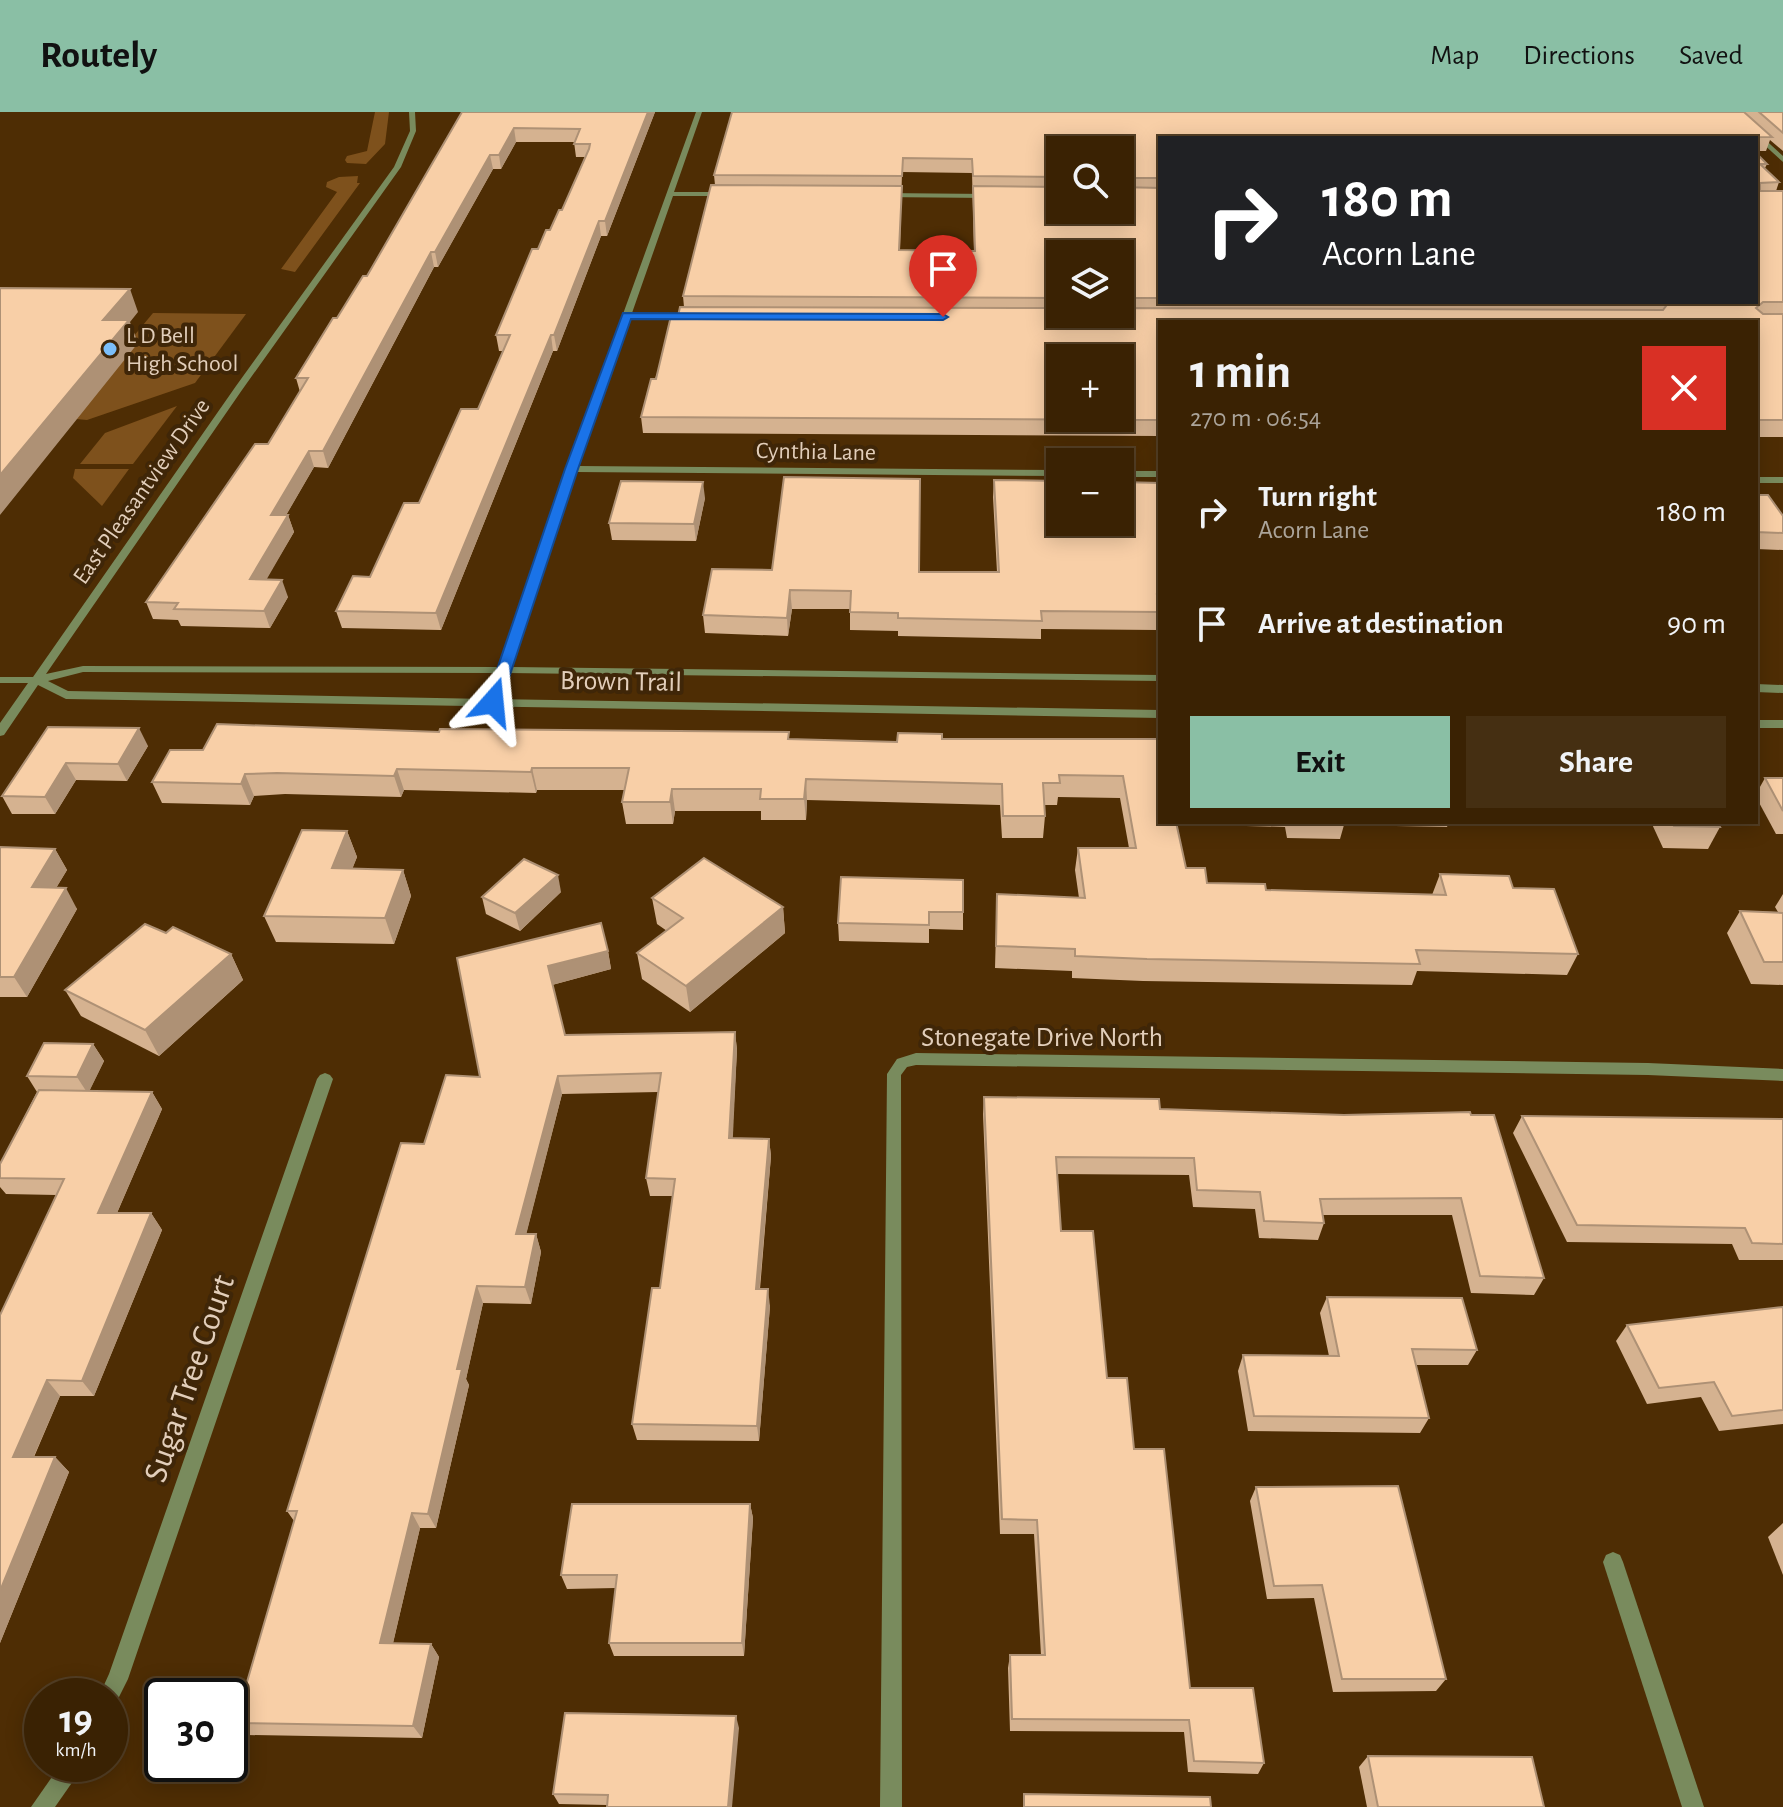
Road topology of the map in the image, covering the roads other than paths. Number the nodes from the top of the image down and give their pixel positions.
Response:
1 (412, 112) edge
2 (699, 112) edge
3 (1731, 112) edge
4 (1757, 136) edge
5 (1758, 137) edge
6 (1783, 160) edge
7 (670, 194) junction
8 (732, 194) edge
9 (873, 195) edge
10 (998, 196) edge
11 (627, 316) junction
12 (706, 316) edge
13 (572, 469) junction
14 (1046, 473) edge
15 (1134, 474) edge
16 (1158, 474) edge
17 (1758, 480) edge
18 (1783, 480) edge
19 (504, 670) junction
20 (1158, 678) edge
21 (0, 680) edge
22 (37, 680) junction
23 (1758, 688) edge
24 (1783, 689) edge
25 (493, 702) junction
26 (1158, 714) edge
27 (1758, 724) edge
28 (1783, 724) edge
29 (0, 732) edge
30 (1783, 1075) edge
31 (325, 1079) dead end
32 (1613, 1562) dead end
33 (118, 1678) edge
34 (61, 1782) edge
35 (42, 1807) edge
36 (891, 1807) edge
37 (1693, 1807) edge

1 - 22 street, East Pleasantview Drive
2 - 7 street
3 - 4 street
5 - 6 street
7 - 8 street
7 - 11 street
9 - 10 street
11 - 12 street
11 - 13 street
13 - 14 street, Cynthia Lane
13 - 19 street
15 - 16 street
17 - 18 street
19 - 20 street, Brown Trail
19 - 22 street, Brown Trail
19 - 25 street
21 - 22 street, Brown Trail
22 - 25 street, Brown Trail
22 - 29 street, East Pleasantview Drive
23 - 24 street
25 - 26 street, Brown Trail
27 - 28 street
30 - 36 street, Stonegate Drive North
31 - 33 street, Sugar Tree Court
32 - 37 street
34 - 35 street

